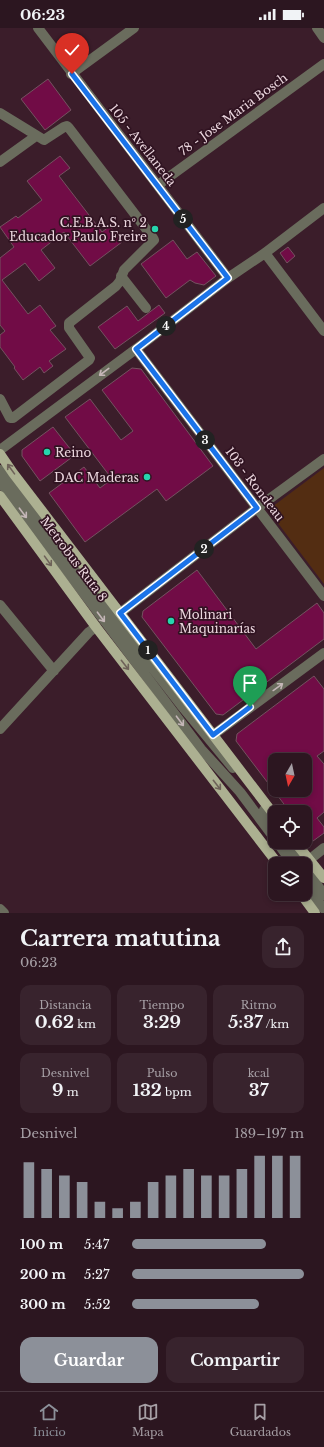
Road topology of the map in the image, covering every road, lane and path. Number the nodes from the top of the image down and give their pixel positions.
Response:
1 (38, 28) edge
2 (134, 28) edge
3 (317, 28) edge
4 (324, 38) edge
5 (324, 64) edge
6 (72, 74) junction
7 (0, 113) edge
8 (36, 136) junction
9 (0, 162) edge
10 (158, 186) junction
11 (324, 208) edge
12 (265, 253) junction
13 (121, 276) junction
14 (228, 278) junction
15 (146, 308) dead end
16 (324, 330) edge
17 (136, 349) junction
18 (0, 398) edge
19 (0, 450) edge
20 (0, 454) edge
21 (324, 459) edge
22 (0, 470) edge
23 (0, 482) edge
24 (0, 496) edge
25 (257, 508) junction
26 (324, 596) edge
27 (0, 605) edge
28 (120, 613) junction
29 (96, 627) junction
30 (324, 653) edge
31 (54, 670) junction
32 (0, 729) edge
33 (213, 735) junction
34 (268, 807) edge
35 (268, 815) edge
36 (268, 830) edge
37 (324, 848) edge
38 (293, 849) edge
39 (273, 857) edge
40 (300, 857) edge
41 (312, 858) edge
42 (312, 869) edge
43 (312, 875) edge
44 (324, 878) edge
45 (312, 893) edge
46 (324, 895) edge
47 (306, 901) edge
48 (0, 909) edge
49 (324, 909) edge
50 (4, 913) edge
51 (315, 913) edge

1 - 6 street, 105 - Avellaneda
2 - 6 street
3 - 4 street
5 - 10 street, 78 - Jose Maria Bosch
6 - 10 street, 105 - Avellaneda
7 - 8 street
8 - 9 street
8 - 13 street
10 - 14 street, 105 - Avellaneda
11 - 12 street
12 - 14 street
12 - 16 street
13 - 15 street
13 - 18 street
14 - 17 street
17 -> 19 street
17 - 25 street, 103 - Rondeau
28 -> 20 main road
21 - 25 street
22 - 35 street, Metrobus Ruta 8
23 -> 36 street, Metrobus Ruta 8
24 -> 29 main road
25 - 26 street, 103 - Rondeau
25 - 28 street
27 - 31 street
28 - 33 main road
29 - 31 street
29 -> 39 main road
33 -> 30 street
31 - 32 street
33 - 34 main road
37 - 41 street
38 - 40 street
42 - 44 main road
43 - 46 street
45 - 49 street
47 - 51 main road
48 - 50 street

